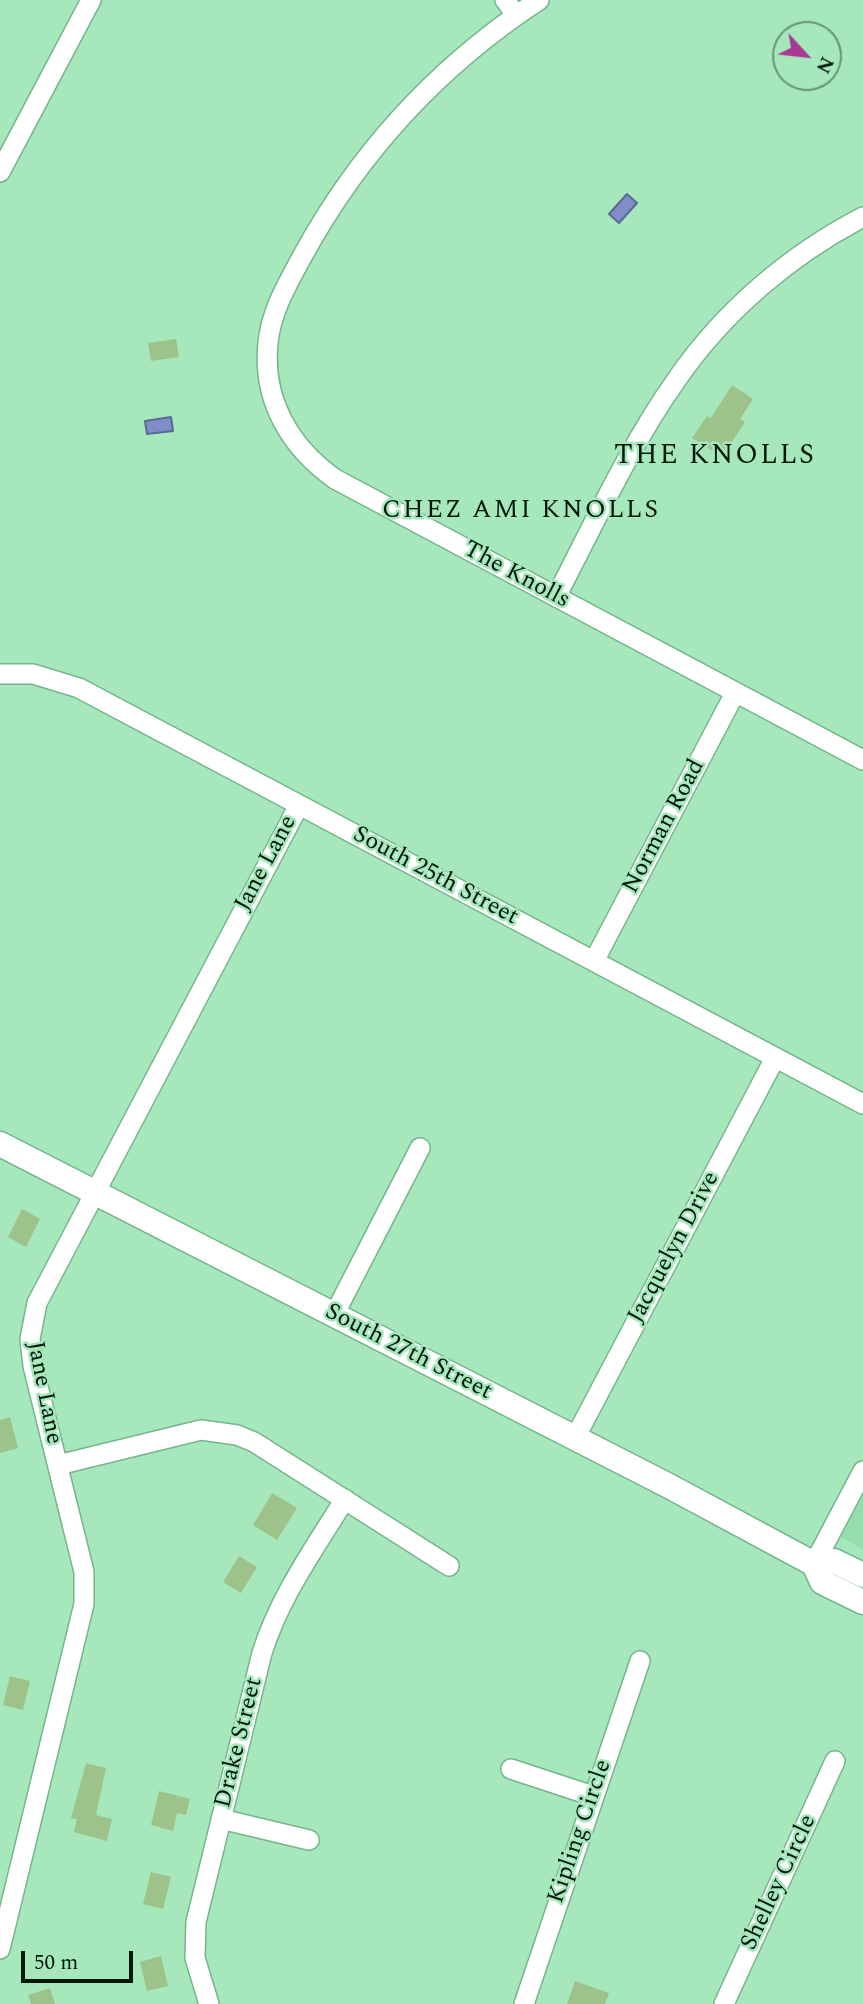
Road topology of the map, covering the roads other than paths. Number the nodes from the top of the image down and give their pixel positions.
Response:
1 (91, 0) edge
2 (540, 0) edge
3 (511, 8) edge
4 (0, 172) edge
5 (863, 216) edge
6 (556, 597) junction
7 (0, 674) edge
8 (735, 692) junction
9 (863, 760) edge
10 (299, 804) junction
11 (594, 961) junction
12 (775, 1058) junction
13 (863, 1104) edge
14 (0, 1144) edge
15 (420, 1147) dead end
16 (94, 1192) junction
17 (334, 1315) junction
18 (575, 1438) junction
19 (58, 1465) junction
20 (863, 1471) edge
21 (345, 1499) junction
22 (814, 1564) junction
23 (449, 1566) dead end
24 (863, 1575) edge
25 (863, 1602) edge
26 (640, 1661) dead end
27 (835, 1761) dead end
28 (511, 1769) dead end
29 (593, 1796) junction
30 (221, 1819) junction
31 (309, 1840) dead end
32 (8, 1878) edge
33 (0, 1949) edge
34 (209, 2004) edge
35 (524, 2004) edge
36 (724, 2004) edge

1 - 4 street
2 - 3 street, The Knolls
3 - 6 street, The Knolls
5 - 6 street
6 - 8 street, The Knolls
7 - 10 street, South 25th Street
8 - 9 street, The Knolls
8 - 11 street, Norman Road
10 - 11 street, South 25th Street
10 - 16 street, Jane Lane
11 - 12 street, South 25th Street
12 - 13 street, South 25th Street
12 - 18 street, Jacquelyn Drive
14 - 16 main road, South 27th Street
15 - 17 street
16 - 17 main road, South 27th Street
16 - 19 street, Jane Lane
17 - 18 main road, South 27th Street
18 - 22 main road, South 27th Street
19 - 21 street
19 - 32 street, Jane Lane
20 - 22 street
21 - 23 street
21 - 30 street, Drake Street
22 - 24 main road, South 27th Street
22 - 25 main road, South 27th Street
26 - 29 street, Kipling Circle
27 - 36 street, Shelley Circle
28 - 29 street
29 - 35 street, Kipling Circle
30 - 31 street
30 - 34 street, Drake Street
32 - 33 street, Jane Lane

